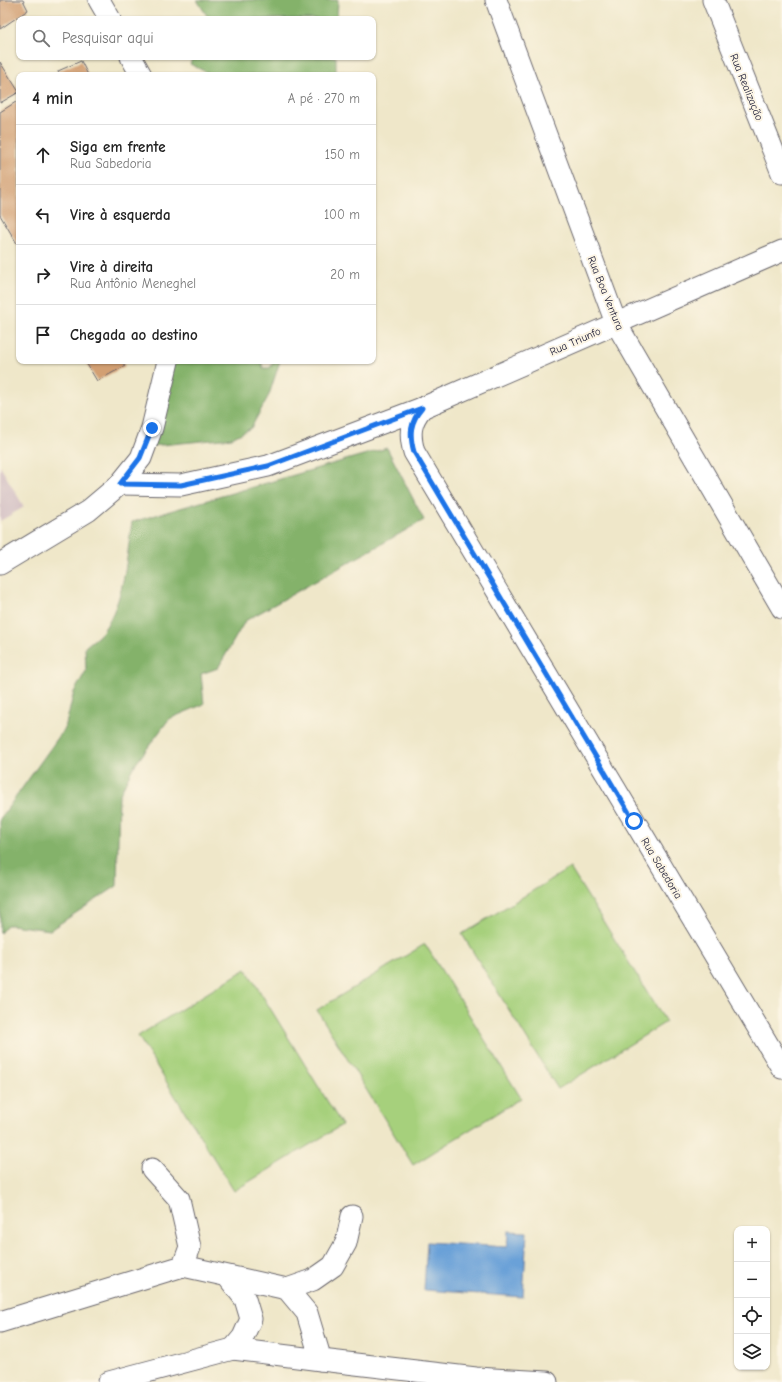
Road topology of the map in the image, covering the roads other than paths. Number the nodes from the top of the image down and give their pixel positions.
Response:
1 (99, 0) edge
2 (496, 0) edge
3 (713, 0) edge
4 (108, 16) edge
5 (133, 60) edge
6 (139, 72) edge
7 (782, 173) edge
8 (782, 251) edge
9 (616, 323) junction
10 (167, 364) edge
11 (419, 412) junction
12 (120, 484) junction
13 (0, 564) edge
14 (782, 608) edge
15 (782, 1067) edge
16 (152, 1169) dead end
17 (352, 1216) dead end
18 (183, 1266) junction
19 (227, 1276) junction
20 (287, 1289) junction
21 (0, 1322) edge
22 (233, 1349) junction
23 (321, 1360) junction
24 (109, 1382) edge
25 (547, 1382) edge

1 - 4 street
2 - 9 street, Rua Boa Ventura
3 - 7 street, Rua Realização
5 - 6 street
8 - 9 street, Rua Triunfo
9 - 11 street, Rua Triunfo
9 - 14 street, Rua Boa Ventura
10 - 12 street
11 - 12 street, Rua Triunfo
11 - 15 street, Rua Sabedoria
12 - 13 street
16 - 18 street
17 - 20 street
18 - 19 street
18 - 21 street
19 - 20 street
19 - 22 street
20 - 23 street
22 - 23 street
22 - 24 street
23 - 25 street

